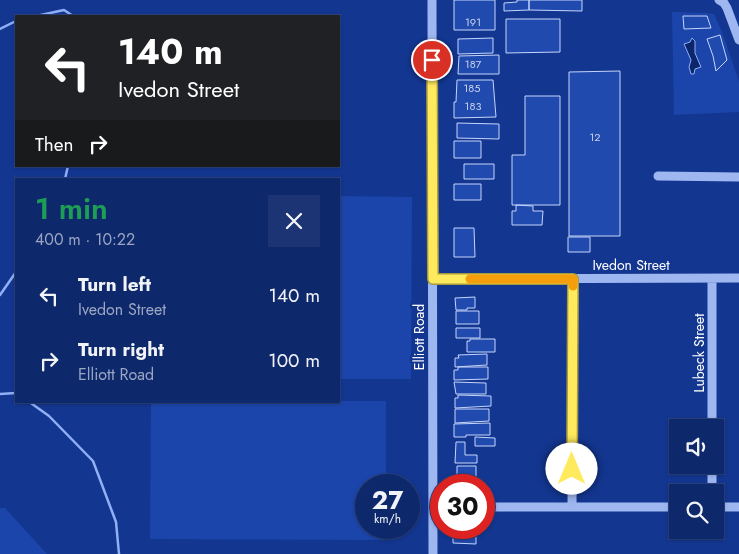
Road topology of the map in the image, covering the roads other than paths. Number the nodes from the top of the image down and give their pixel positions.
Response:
1 (432, 0) edge
2 (719, 0) edge
3 (739, 40) edge
4 (658, 176) dead end
5 (739, 177) edge
6 (739, 278) edge
7 (433, 279) junction
8 (573, 279) junction
9 (712, 279) junction
10 (712, 419) edge
11 (436, 474) edge
12 (495, 507) edge
13 (572, 507) junction
14 (669, 507) edge
15 (724, 507) edge
16 (739, 507) edge
17 (434, 539) edge
18 (433, 554) edge

1 - 7 street, Elliott Road
2 - 3 street
4 - 5 street
6 - 9 street, Ivedon Street
7 - 8 street, Ivedon Street
7 - 11 street, Elliott Road
8 - 9 street, Ivedon Street
8 - 13 street
9 - 10 street, Lubeck Street
12 - 13 street
13 - 14 street
15 - 16 street
17 - 18 street, Elliott Road

